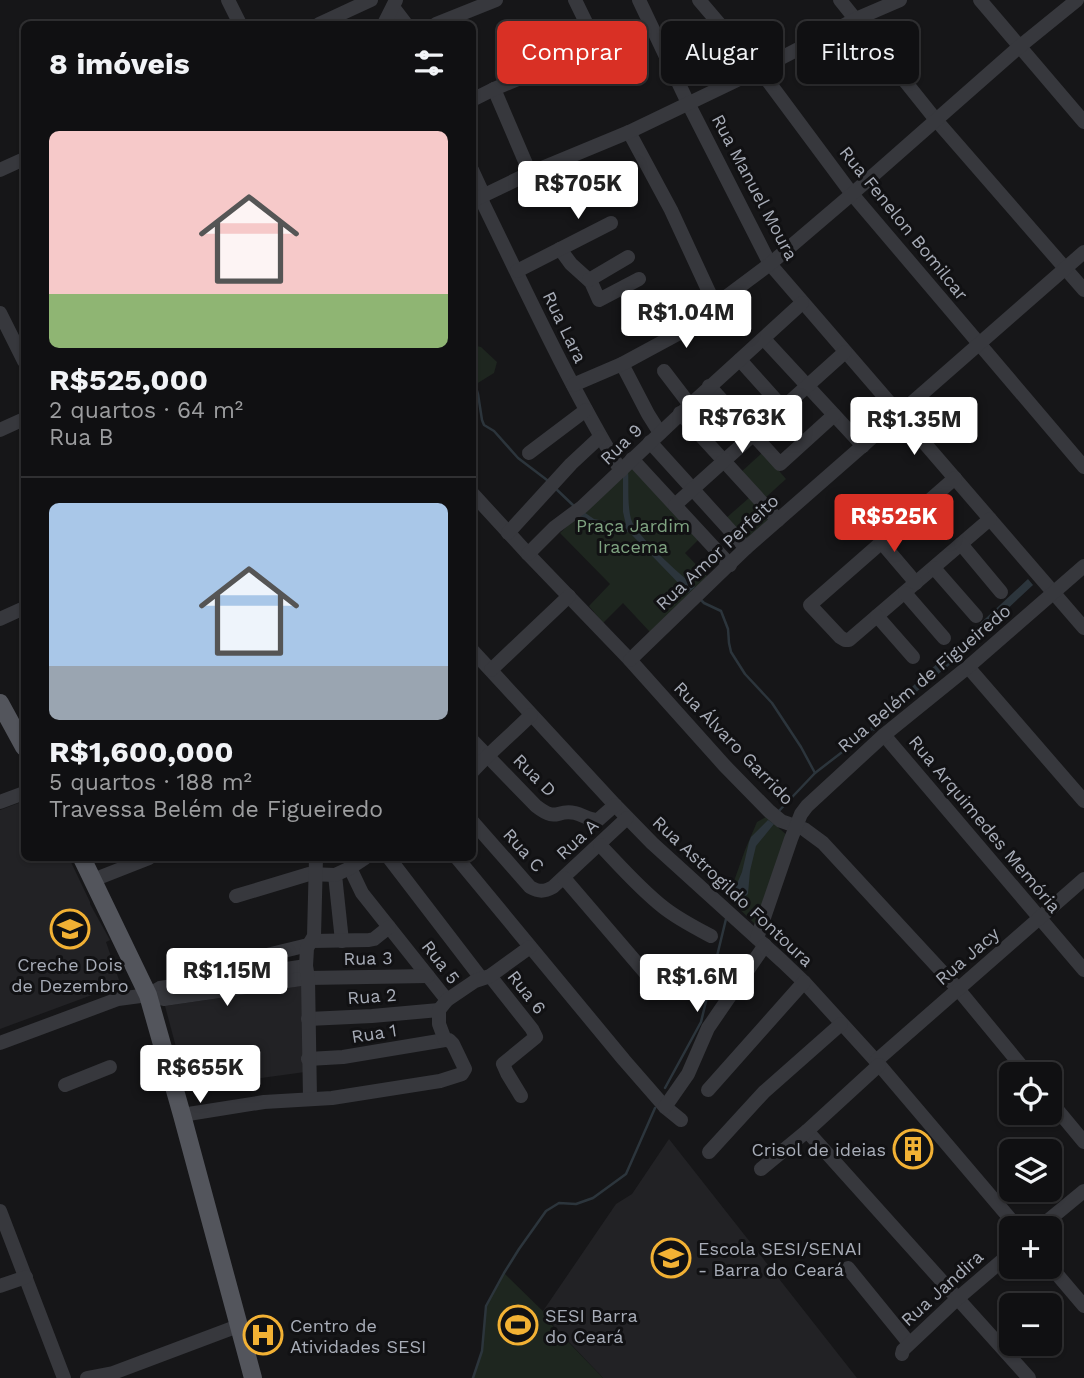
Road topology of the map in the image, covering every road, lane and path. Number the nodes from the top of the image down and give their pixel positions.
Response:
1 (228, 0) edge
2 (371, 0) edge
3 (496, 0) edge
4 (575, 0) edge
5 (639, 0) edge
6 (699, 0) edge
7 (840, 0) edge
8 (900, 0) edge
9 (980, 0) edge
10 (1077, 0) edge
11 (395, 3) edge
12 (856, 19) junction
13 (238, 21) edge
14 (326, 21) edge
15 (386, 21) edge
16 (404, 21) edge
17 (444, 21) edge
18 (717, 21) edge
19 (1019, 47) junction
20 (783, 57) edge
21 (728, 84) edge
22 (770, 84) edge
23 (494, 89) junction
24 (476, 98) edge
25 (688, 103) junction
26 (936, 120) junction
27 (1084, 122) edge
28 (629, 132) junction
29 (21, 160) edge
30 (0, 170) edge
31 (530, 173) junction
32 (852, 194) junction
33 (479, 198) edge
34 (611, 223) dead end
35 (561, 249) junction
36 (1084, 252) edge
37 (628, 257) dead end
38 (770, 264) junction
39 (1066, 268) junction
40 (517, 271) junction
41 (639, 279) dead end
42 (589, 280) junction
43 (1084, 290) edge
44 (803, 303) junction
45 (715, 305) junction
46 (0, 313) edge
47 (764, 339) junction
48 (978, 344) junction
49 (845, 352) junction
50 (21, 355) edge
51 (740, 360) junction
52 (622, 364) junction
53 (664, 371) dead end
54 (573, 385) junction
55 (709, 386) junction
56 (807, 386) junction
57 (783, 408) junction
58 (685, 409) junction
59 (586, 410) junction
60 (834, 415) junction
61 (900, 415) junction
62 (21, 420) edge
63 (0, 430) edge
64 (753, 435) junction
65 (600, 437) junction
66 (655, 438) junction
67 (863, 446) junction
68 (529, 453) dead end
69 (632, 459) junction
70 (724, 460) junction
71 (1084, 467) edge
72 (621, 471) junction
73 (955, 478) junction
74 (693, 489) junction
75 (476, 497) edge
76 (675, 505) junction
77 (990, 519) junction
78 (778, 520) junction
79 (508, 533) junction
80 (881, 542) junction
81 (961, 544) junction
82 (746, 548) junction
83 (528, 554) junction
84 (730, 565) junction
85 (1084, 566) edge
86 (934, 568) junction
87 (910, 588) junction
88 (1001, 592) dead end
89 (1053, 594) junction
90 (569, 596) junction
91 (21, 609) edge
92 (877, 616) junction
93 (976, 616) dead end
94 (0, 619) edge
95 (1084, 628) edge
96 (944, 638) dead end
97 (476, 654) edge
98 (913, 657) dead end
99 (630, 660) junction
100 (968, 667) junction
101 (491, 670) junction
102 (0, 703) edge
103 (531, 715) junction
104 (884, 735) junction
105 (21, 742) edge
106 (476, 744) edge
107 (488, 755) junction
108 (476, 768) edge
109 (21, 794) edge
110 (0, 802) edge
111 (1084, 802) edge
112 (615, 805) junction
113 (627, 818) junction
114 (796, 825) junction
115 (476, 826) edge
116 (600, 845) junction
117 (84, 861) edge
118 (141, 861) edge
119 (316, 861) edge
120 (360, 861) edge
121 (390, 861) edge
122 (459, 861) edge
123 (350, 868) junction
124 (315, 874) junction
125 (335, 875) junction
126 (1084, 879) edge
127 (93, 880) junction
128 (558, 883) junction
129 (236, 896) dead end
130 (1040, 919) junction
131 (389, 927) junction
132 (711, 936) dead end
133 (342, 941) junction
134 (761, 942) junction
135 (310, 943) junction
136 (530, 947) junction
137 (1084, 970) edge
138 (307, 972) junction
139 (428, 976) junction
140 (486, 977) junction
141 (804, 982) junction
142 (231, 983) junction
143 (958, 989) junction
144 (660, 990) dead end
145 (148, 995) junction
146 (443, 1005) junction
147 (309, 1019) junction
148 (841, 1024) junction
149 (445, 1041) junction
150 (0, 1043) edge
151 (308, 1059) junction
152 (1018, 1062) edge
153 (877, 1063) junction
154 (110, 1067) dead end
155 (65, 1085) dead end
156 (708, 1090) dead end
157 (521, 1096) dead end
158 (310, 1098) junction
159 (665, 1107) junction
160 (183, 1115) junction
161 (1062, 1115) edge
162 (681, 1120) dead end
163 (807, 1131) junction
164 (1084, 1142) edge
165 (709, 1152) dead end
166 (761, 1169) dead end
167 (1084, 1191) edge
168 (0, 1211) edge
169 (1008, 1216) edge
170 (1054, 1216) edge
171 (999, 1263) edge
172 (848, 1268) dead end
173 (26, 1277) junction
174 (1061, 1279) edge
175 (0, 1286) edge
176 (957, 1299) junction
177 (1084, 1306) edge
178 (238, 1326) junction
179 (114, 1376) edge
180 (64, 1378) edge
181 (87, 1378) edge
182 (253, 1378) edge
183 (1029, 1378) edge

1 - 13 street
2 - 14 street
3 - 17 street
4 - 23 street
5 - 25 street, Rua Manuel Moura
6 - 18 street, Rua Fenelon Bomilcar
7 - 12 street
8 - 12 street
9 - 19 street
10 - 19 street
11 - 15 street
11 - 16 street
12 - 20 street
12 - 26 street
19 - 26 street
19 - 27 street
21 - 25 street
22 - 32 street, Rua Fenelon Bomilcar
23 - 24 street
23 - 31 street
25 - 28 street
25 - 38 street, Rua Manuel Moura
26 - 32 street
26 - 39 street
28 - 31 street
28 - 45 street
29 - 30 street
31 - 33 street
32 - 38 street
32 - 48 street, Rua Fenelon Bomilcar
33 - 40 street, Rua Lara
34 - 35 street
35 - 40 street
35 - 42 street
36 - 39 street, Rua Amor Perfeito
37 - 42 street
38 - 44 street, Rua Manuel Moura
38 - 45 street
39 - 43 street
39 - 48 street, Rua Amor Perfeito
40 - 54 street, Rua Lara
41 - 42 street
44 - 47 street, Rua 9
44 - 49 street, Rua Manuel Moura
45 - 52 street
46 - 50 street
47 - 51 street, Rua 9
47 - 56 street
48 - 61 street, Rua Amor Perfeito
48 - 71 street, Rua Fenelon Bomilcar
49 - 56 street
49 - 61 street, Rua Manuel Moura
51 - 55 street, Rua 9
51 - 57 street
52 - 54 street
52 - 66 street
53 - 58 street
54 - 59 street, Rua Lara
55 - 58 street, Rua 9
55 - 64 street
56 - 57 street
56 - 60 street
57 - 64 street
58 - 66 street, Rua 9
58 - 70 street
59 - 65 street, Rua Lara
59 - 68 street
60 - 64 street
60 - 67 street
61 - 67 street, Rua Amor Perfeito
61 - 73 street, Rua Manuel Moura
62 - 63 street
64 - 70 street
65 - 72 street, Rua Lara
65 - 79 street
66 - 69 street, Rua 9
66 - 74 street
67 - 78 street, Rua Amor Perfeito
69 - 72 street, Rua 9
69 - 76 street
70 - 74 street
70 - 78 street
72 - 83 street, Rua 9
73 - 77 street, Rua Manuel Moura
73 - 80 street
74 - 76 street
74 - 82 street
75 - 79 street, Rua Álvaro Garrido
76 - 84 street
77 - 81 street
77 - 89 street, Rua Manuel Moura
78 - 82 street, Rua Amor Perfeito
79 - 83 street, Rua Álvaro Garrido
80 - 87 street
80 - 92 street
81 - 86 street
81 - 88 street
82 - 84 street, Rua Amor Perfeito
83 - 90 street, Rua Álvaro Garrido
84 - 99 street, Rua Amor Perfeito
85 - 89 street, Rua Belém de Figueiredo
86 - 87 street
86 - 93 street
87 - 92 street
87 - 96 street
89 - 95 street, Rua Manuel Moura
89 - 100 street, Rua Belém de Figueiredo
90 - 99 street, Rua Álvaro Garrido
90 - 101 street
91 - 94 street
92 - 98 street
97 - 101 street, Rua Astrogildo Fontoura
99 - 114 street, Rua Álvaro Garrido
100 - 104 street, Rua Belém de Figueiredo
100 - 111 street
101 - 103 street, Rua Astrogildo Fontoura
102 - 105 main road
103 - 107 street
103 - 112 street, Rua Astrogildo Fontoura
104 - 114 street, Rua Belém de Figueiredo
104 - 130 street, Rua Arquimedes Memória
106 - 107 street, Rua D
107 - 108 street
107 - 112 street, Rua D
109 - 110 street
112 - 113 street, Rua Astrogildo Fontoura
113 - 116 street, Rua A
113 - 134 street, Rua Astrogildo Fontoura
114 - 134 street, Rua Belém de Figueiredo
114 - 143 street, Rua Álvaro Garrido
115 - 128 street, Rua C
116 - 128 street, Rua A
116 - 132 street
117 - 127 main road
118 - 127 street
119 - 124 street
120 - 123 street
121 - 140 street, Rua 6
122 - 136 street
123 - 125 street
123 - 131 street, Rua 5
124 - 125 street
124 - 129 street
124 - 135 street
125 - 133 street
126 - 130 street, Rua Jacy
127 - 145 main road
128 - 144 street
130 - 137 street, Rua Arquimedes Memória
130 - 143 street, Rua Jacy
131 - 133 street
131 - 139 street, Rua 5
133 - 135 street
134 - 141 street, Rua Astrogildo Fontoura
134 - 159 street, Rua Belém de Figueiredo
135 - 138 street
135 - 142 street
136 - 140 street, Rua 2
136 - 159 street
138 - 139 street, Rua 3
138 - 142 street, Rua 3
138 - 147 street
139 - 146 street, Rua 5
140 - 146 street, Rua 2
140 - 157 street, Rua 6
141 - 148 street, Rua Astrogildo Fontoura
141 - 156 street
142 - 145 street, Rua 3
143 - 152 street, Rua Álvaro Garrido
143 - 153 street, Rua Jacy
145 - 150 street, Rua 3
145 - 160 main road
146 - 147 street, Rua 2
146 - 149 street, Rua 5
147 - 151 street
148 - 153 street, Rua Astrogildo Fontoura
148 - 165 street
149 - 151 street, Rua 1
149 - 158 street, Rua 5
151 - 158 street
153 - 163 street, Rua Jacy
153 - 169 street, Rua Astrogildo Fontoura
154 - 155 street
158 - 160 street
159 - 162 street
160 - 178 main road
161 - 164 street
163 - 166 street, Rua Jacy
163 - 176 street
167 - 170 street
168 - 173 street
171 - 176 street, Rua Jandira
172 - 176 street, Rua Jandira
173 - 175 street
173 - 180 street
174 - 177 street
176 - 183 street
178 - 179 street
178 - 182 main road
179 - 181 street

